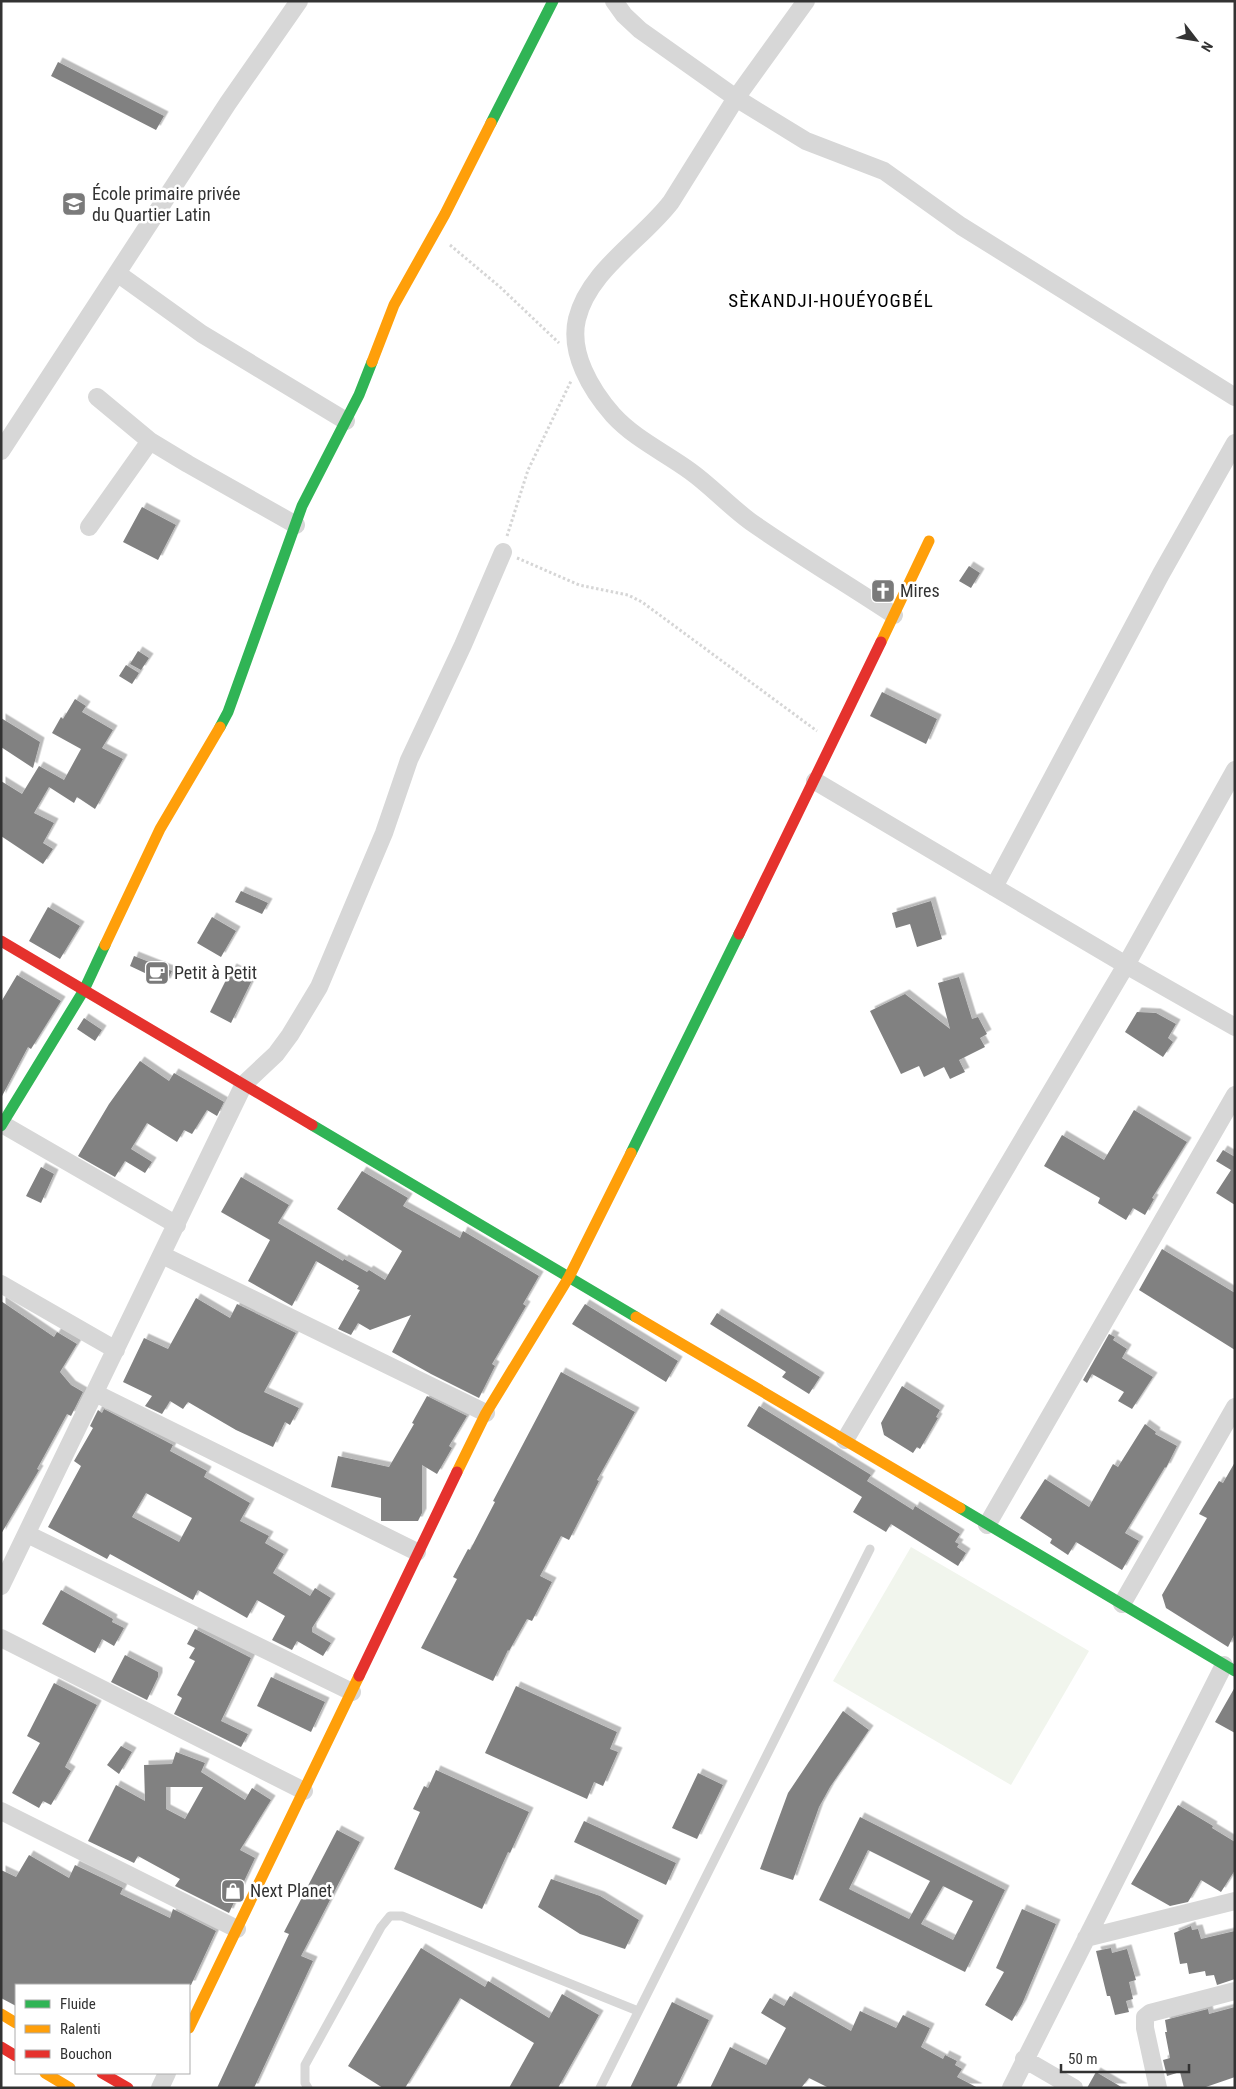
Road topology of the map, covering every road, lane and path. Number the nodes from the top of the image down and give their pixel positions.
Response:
1 (299, 1) edge
2 (554, 1) edge
3 (614, 1) edge
4 (806, 1) edge
5 (736, 98) junction
6 (432, 237) junction
7 (117, 273) junction
8 (580, 362) junction
9 (97, 397) dead end
10 (1235, 397) edge
11 (346, 421) junction
12 (150, 441) junction
13 (1235, 443) edge
14 (1, 450) edge
15 (296, 524) junction
16 (89, 527) dead end
17 (929, 541) dead end
18 (503, 552) junction
19 (894, 615) junction
20 (833, 743) junction
21 (1235, 770) edge
22 (815, 781) junction
23 (994, 888) junction
24 (1, 940) edge
25 (1126, 965) junction
26 (84, 990) junction
27 (1235, 1027) edge
28 (244, 1084) junction
29 (1235, 1096) edge
30 (2, 1125) edge
31 (177, 1225) junction
32 (162, 1255) junction
33 (569, 1277) junction
34 (1, 1284) edge
35 (116, 1350) junction
36 (95, 1393) junction
37 (1235, 1407) edge
38 (486, 1413) junction
39 (845, 1440) junction
40 (987, 1525) junction
41 (27, 1534) junction
42 (870, 1549) dead end
43 (417, 1552) junction
44 (1, 1586) edge
45 (1122, 1604) junction
46 (1, 1638) edge
47 (1230, 1668) edge
48 (352, 1692) junction
49 (304, 1791) junction
50 (1, 1811) edge
51 (1235, 1902) edge
52 (237, 1929) junction
53 (1086, 1938) junction
54 (1235, 1991) edge
55 (638, 2011) junction
56 (1, 2014) edge
57 (15, 2022) edge
58 (190, 2026) edge
59 (1, 2047) edge
60 (15, 2055) edge
61 (1024, 2059) junction
62 (47, 2074) edge
63 (104, 2074) edge
64 (167, 2074) edge
65 (1067, 2086) edge
66 (70, 2088) edge
67 (128, 2088) edge
68 (160, 2088) edge
69 (308, 2088) edge
70 (600, 2088) edge
71 (1011, 2088) edge
72 (1158, 2088) edge

1 - 7 street
2 - 6 street
3 - 5 street
4 - 5 street
5 - 8 street
5 - 10 street
6 - 8 path
6 - 11 street
7 - 11 street
7 - 14 street
8 - 18 path
8 - 19 street
9 - 12 street
11 - 15 street
12 - 15 street
12 - 16 street
13 - 23 street
15 - 26 street
17 - 19 street
18 - 20 path
18 - 28 street
19 - 20 street
20 - 22 street
21 - 25 street
22 - 23 street
22 - 33 street
23 - 25 street
24 - 26 street
25 - 27 street
25 - 39 street
26 - 28 street
26 - 30 street
28 - 31 street
28 - 33 street
29 - 40 street
30 - 31 street
31 - 32 street
32 - 35 street
32 - 38 street
33 - 38 street
33 - 39 street
34 - 35 street
35 - 36 street
36 - 41 street
36 - 43 street
37 - 45 street
38 - 43 street
39 - 40 street
40 - 45 street
41 - 44 street
41 - 48 street
42 - 55 lane
43 - 48 street
45 - 47 street
46 - 49 street
47 - 53 street
48 - 49 street
49 - 52 street
50 - 52 street
51 - 53 street
52 - 58 street
53 - 61 street
54 - 72 street
55 - 69 lane
55 - 70 lane
56 - 57 street
59 - 60 street
61 - 65 street
61 - 71 street
62 - 66 street
63 - 67 street
64 - 68 street

